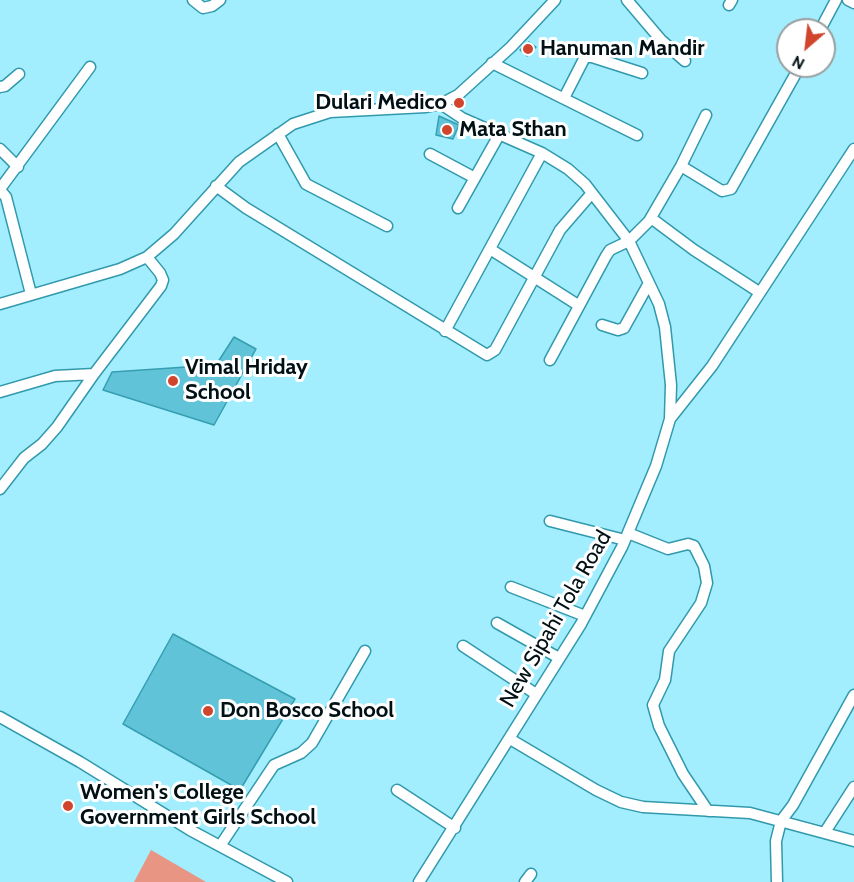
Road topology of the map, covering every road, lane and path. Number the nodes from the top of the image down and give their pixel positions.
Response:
1 (193, 0) edge
2 (220, 0) edge
3 (555, 0) edge
4 (627, 0) edge
5 (836, 0) edge
6 (848, 0) edge
7 (854, 3) edge
8 (826, 18) edge
9 (685, 61) dead end
10 (492, 63) junction
11 (90, 67) dead end
12 (642, 73) dead end
13 (19, 74) dead end
14 (793, 78) edge
15 (0, 87) edge
16 (564, 98) junction
17 (441, 104) junction
18 (706, 115) dead end
19 (278, 134) junction
20 (499, 135) junction
21 (637, 135) dead end
22 (0, 149) edge
23 (854, 149) edge
24 (542, 153) junction
25 (430, 154) dead end
26 (681, 166) junction
27 (18, 167) junction
28 (475, 178) junction
29 (216, 186) junction
30 (0, 190) edge
31 (592, 193) junction
32 (458, 208) dead end
33 (651, 218) junction
34 (387, 226) dead end
35 (629, 241) junction
36 (490, 249) junction
37 (147, 257) junction
38 (535, 278) junction
39 (649, 283) junction
40 (759, 292) junction
41 (31, 294) junction
42 (0, 304) edge
43 (578, 305) junction
44 (602, 325) dead end
45 (445, 331) junction
46 (550, 360) dead end
47 (94, 374) junction
48 (0, 393) edge
49 (670, 419) junction
50 (0, 489) edge
51 (550, 521) dead end
52 (627, 536) junction
53 (511, 587) dead end
54 (585, 616) junction
55 (496, 623) dead end
56 (464, 646) dead end
57 (365, 651) dead end
58 (559, 658) junction
59 (536, 694) junction
60 (854, 695) edge
61 (0, 717) edge
62 (510, 739) junction
63 (854, 787) edge
64 (397, 790) dead end
65 (708, 811) junction
66 (781, 821) junction
67 (455, 828) junction
68 (825, 832) junction
69 (854, 841) edge
70 (220, 846) junction
71 (287, 882) edge
72 (419, 882) edge
73 (777, 882) edge

1 - 2 street
3 - 10 street
4 - 9 street
5 - 8 street
6 - 7 street
10 - 16 street
10 - 17 street
11 - 27 street
12 - 16 street
13 - 15 street
14 - 26 street
16 - 21 street
17 - 19 street
17 - 20 street, New Sipahi Tola Road
18 - 26 street
19 - 29 street
19 - 34 street
20 - 24 street, New Sipahi Tola Road
20 - 28 street
22 - 27 street
23 - 40 street
24 - 31 street, New Sipahi Tola Road
24 - 36 street
25 - 28 street
26 - 33 street
27 - 30 street
28 - 32 street
29 - 37 street
29 - 45 street
30 - 41 street
31 - 35 street, New Sipahi Tola Road
31 - 38 street
33 - 35 street
33 - 40 street
35 - 39 street, New Sipahi Tola Road
35 - 43 street
36 - 38 street
36 - 45 street
37 - 41 street
37 - 47 street
38 - 43 street
38 - 45 street
39 - 44 street
39 - 49 street, New Sipahi Tola Road
40 - 49 street
41 - 42 street
43 - 46 street
47 - 48 street
47 - 50 street
49 - 52 street, New Sipahi Tola Road
51 - 52 street
52 - 54 street, New Sipahi Tola Road
52 - 65 street
53 - 54 street
54 - 58 street, New Sipahi Tola Road
55 - 58 street
56 - 59 street
57 - 70 street
58 - 59 street, New Sipahi Tola Road
59 - 62 street, New Sipahi Tola Road
60 - 66 street
61 - 70 street
62 - 65 street
62 - 67 street, New Sipahi Tola Road
63 - 68 street
64 - 67 street
65 - 66 street
66 - 68 street
66 - 73 street
67 - 72 street, New Sipahi Tola Road
68 - 69 street
70 - 71 street

